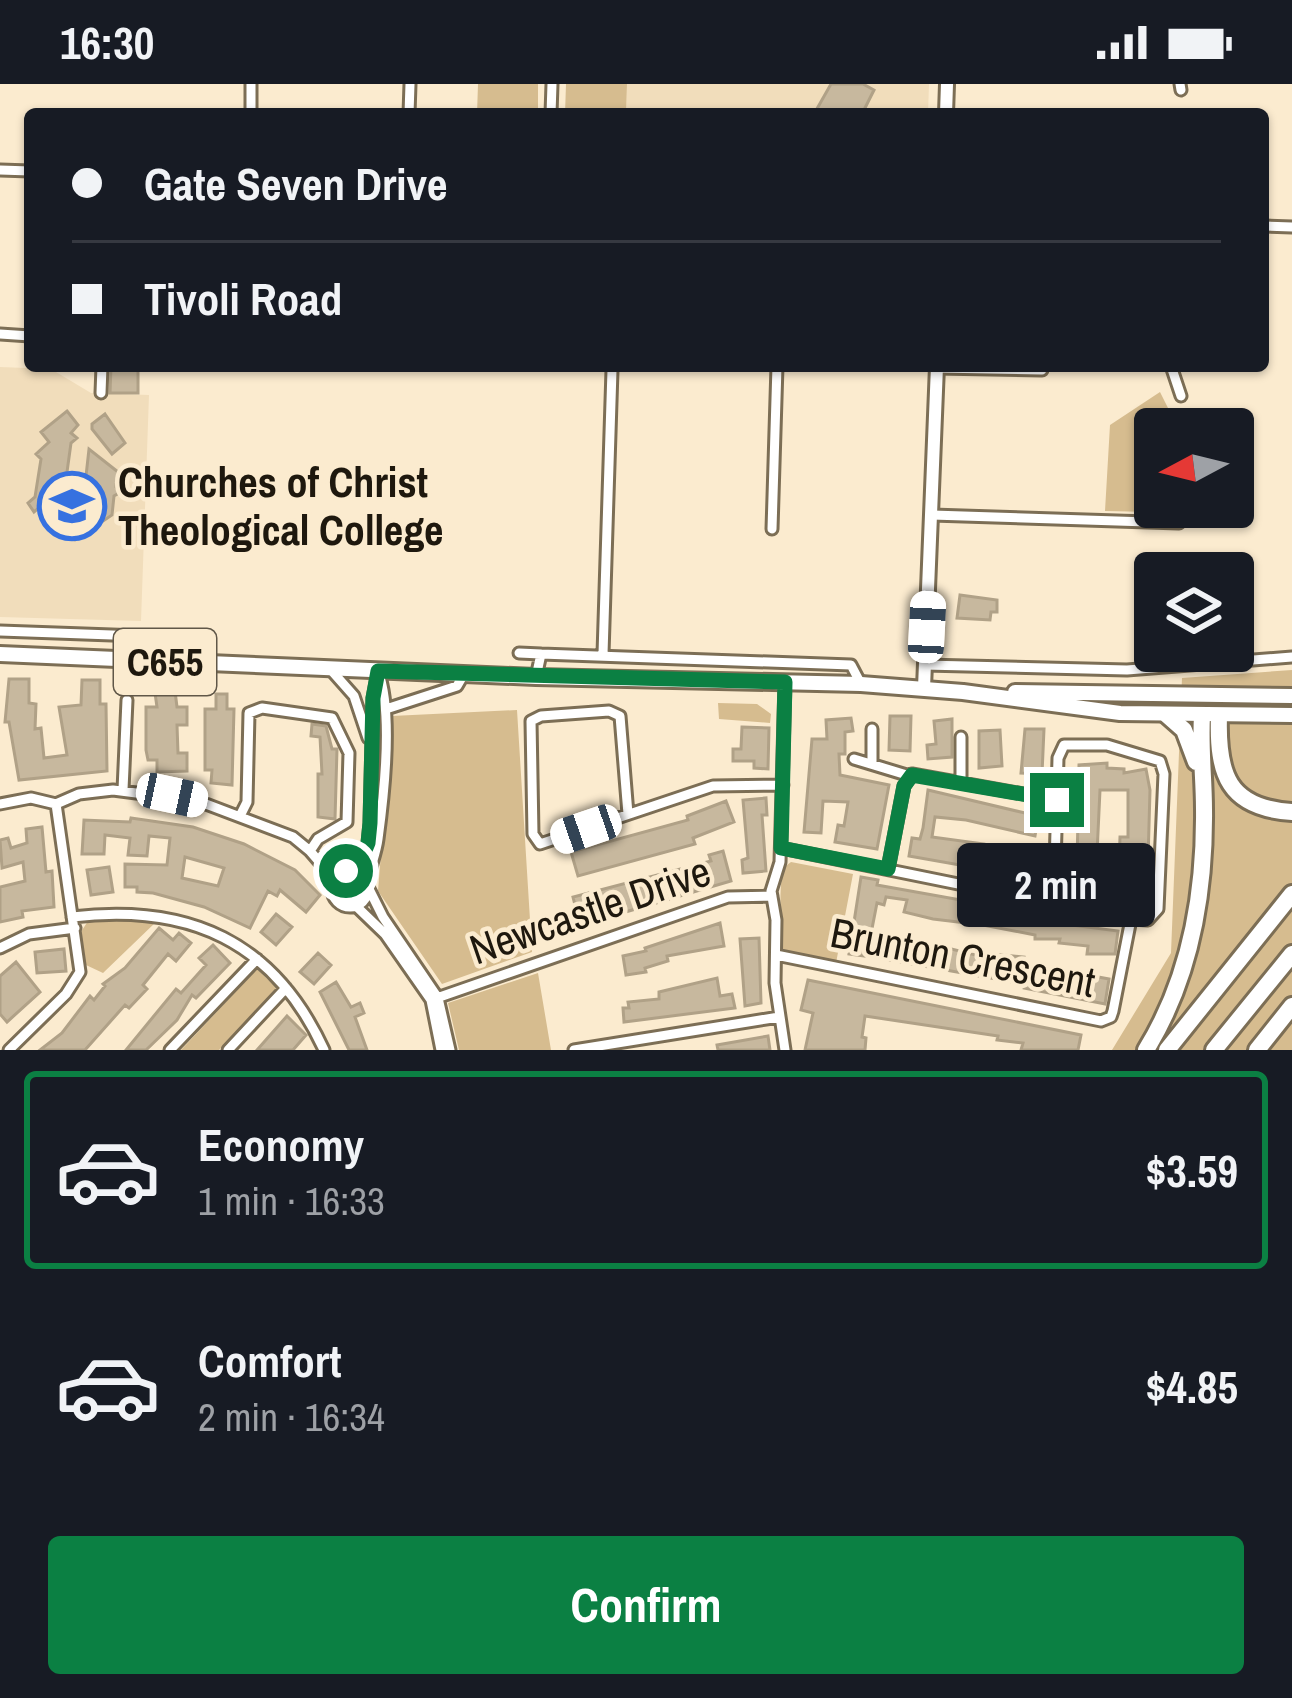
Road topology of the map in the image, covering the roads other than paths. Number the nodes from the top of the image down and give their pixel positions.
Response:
1 (102, 372) edge
2 (611, 372) edge
3 (777, 372) edge
4 (938, 372) edge
5 (1173, 372) edge
6 (101, 393) dead end
7 (1181, 396) dead end
8 (932, 515) junction
9 (1134, 522) edge
10 (772, 529) dead end
11 (0, 631) edge
12 (140, 636) dead end
13 (519, 653) dead end
14 (0, 654) edge
15 (542, 654) junction
16 (603, 654) junction
17 (1292, 657) edge
18 (925, 664) junction
19 (330, 669) junction
20 (378, 671) junction
21 (464, 674) junction
22 (536, 677) junction
23 (785, 682) junction
24 (861, 684) junction
25 (924, 688) junction
26 (963, 692) junction
27 (1202, 693) junction
28 (1219, 694) junction
29 (1292, 696) edge
30 (127, 700) dead end
31 (386, 709) junction
32 (1167, 715) junction
33 (1292, 715) edge
34 (1211, 716) junction
35 (872, 730) dead end
36 (962, 737) dead end
37 (371, 749) junction
38 (854, 759) dead end
39 (872, 763) junction
40 (910, 776) junction
41 (961, 782) junction
42 (782, 785) junction
43 (123, 790) junction
44 (1057, 800) junction
45 (0, 804) edge
46 (56, 804) junction
47 (1204, 811) junction
48 (1292, 812) edge
49 (241, 814) junction
50 (628, 814) junction
51 (781, 848) junction
52 (313, 854) junction
53 (888, 869) junction
54 (356, 872) junction
55 (338, 877) junction
56 (368, 886) junction
57 (1292, 894) edge
58 (772, 896) junction
59 (1054, 903) junction
60 (356, 906) junction
61 (1131, 919) junction
62 (74, 922) junction
63 (0, 948) edge
64 (1292, 954) edge
65 (776, 956) junction
66 (257, 958) junction
67 (286, 988) junction
68 (434, 999) junction
69 (1292, 1006) edge
70 (779, 1017) junction
71 (9, 1050) edge
72 (170, 1050) edge
73 (228, 1050) edge
74 (324, 1050) edge
75 (446, 1050) edge
76 (574, 1050) edge
77 (784, 1050) edge
78 (1146, 1050) edge
79 (1167, 1050) edge
80 (1214, 1050) edge
81 (1257, 1050) edge

1 - 6 street
2 - 16 street
3 - 10 street
4 - 8 street
5 - 7 street
8 - 9 street
8 - 18 street
11 - 12 street
13 - 15 street
14 - 19 main road, C655
15 - 16 street
15 - 22 street
16 - 24 street
17 - 18 street
18 - 25 street
19 - 20 main road, C655
19 - 37 street
20 - 21 main road, C655
20 - 31 street
20 - 37 street
21 - 22 main road, C655
21 - 31 street
22 - 23 main road, C655
23 - 24 main road, C655
23 - 42 street
24 - 25 main road, C655
25 - 26 main road, C655
26 - 27 main road, C655
26 - 32 main road, C655
27 - 28 main road, C655
27 - 34 main road
28 - 29 main road, C655
28 - 34 main road
30 - 43 street
31 - 56 street
32 - 34 main road, C655
32 - 47 highway
33 - 34 main road, C655
34 - 47 highway
34 - 48 highway
35 - 39 street
36 - 41 street
37 - 54 street
38 - 39 street
39 - 40 street
40 - 41 street
40 - 53 street
41 - 44 street
42 - 50 street
42 - 51 street
43 - 46 street
43 - 49 street
44 - 59 street
44 - 61 street
45 - 46 street
46 - 62 street
47 - 78 highway
49 - 52 street
49 - 52 street
50 - 50 street
51 - 53 street
51 - 58 street
52 - 55 street
53 - 59 street
54 - 55 street
54 - 56 street
55 - 60 street
56 - 60 street
56 - 68 street
57 - 79 highway
58 - 65 street
58 - 68 street, Newcastle Drive
59 - 61 street
60 - 68 street
61 - 65 street, Brunton Crescent
62 - 63 street
62 - 66 street
62 - 71 street
64 - 80 highway
65 - 70 street
66 - 67 street
66 - 72 street
67 - 73 street
67 - 74 street
68 - 75 street
69 - 81 highway
70 - 76 street
70 - 77 street

